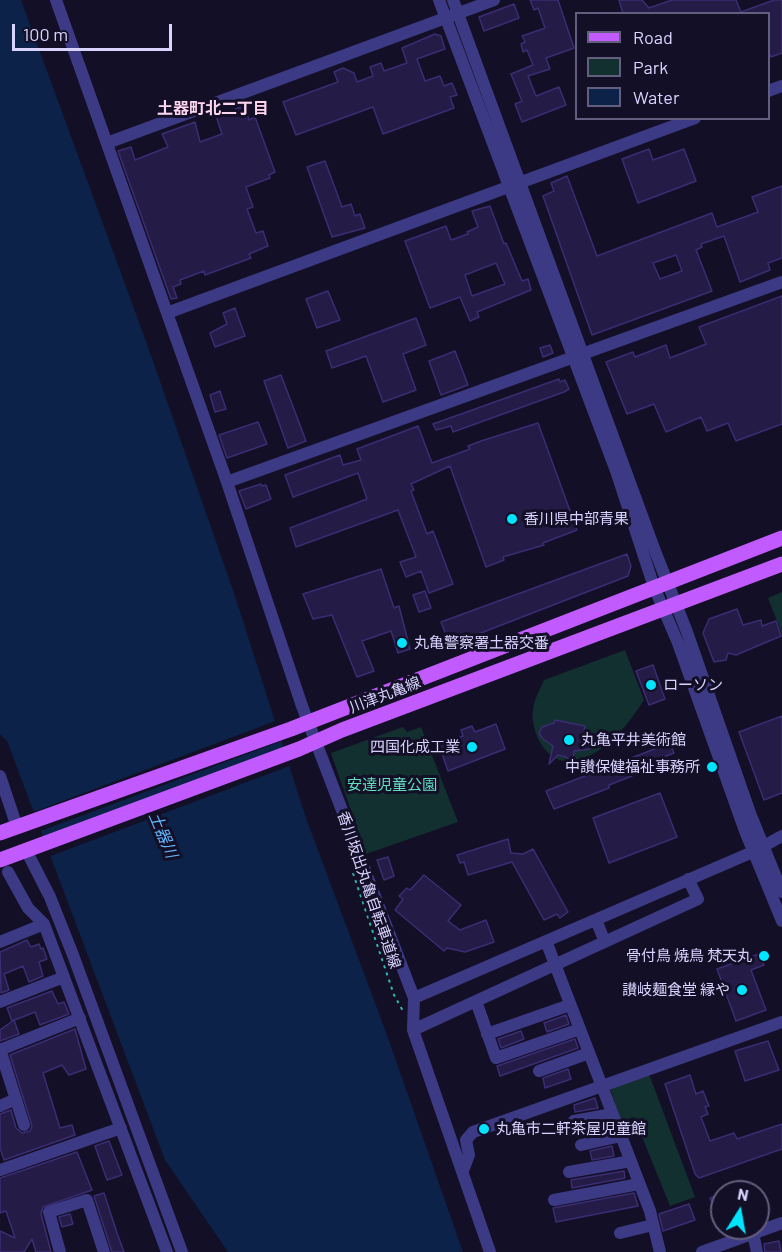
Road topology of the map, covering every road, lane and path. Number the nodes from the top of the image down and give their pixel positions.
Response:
1 (56, 0) edge
2 (439, 0) edge
3 (453, 0) edge
4 (495, 0) edge
5 (452, 16) junction
6 (690, 120) edge
7 (107, 143) junction
8 (517, 186) junction
9 (782, 282) edge
10 (167, 313) junction
11 (578, 355) junction
12 (227, 482) junction
13 (782, 538) edge
14 (782, 564) edge
15 (661, 584) junction
16 (670, 607) junction
17 (308, 722) junction
18 (316, 742) junction
19 (0, 776) edge
20 (17, 827) junction
21 (0, 833) edge
22 (782, 836) edge
23 (760, 849) junction
24 (27, 852) junction
25 (4, 866) edge
26 (352, 871) dead end
27 (688, 879) junction
28 (782, 892) edge
29 (596, 920) junction
30 (782, 921) edge
31 (44, 924) junction
32 (546, 941) junction
33 (0, 942) edge
34 (605, 942) junction
35 (555, 965) junction
36 (64, 977) junction
37 (414, 998) junction
38 (476, 1001) junction
39 (0, 1002) edge
40 (570, 1005) junction
41 (80, 1018) junction
42 (782, 1022) edge
43 (580, 1029) junction
44 (413, 1030) junction
45 (487, 1034) junction
46 (0, 1050) edge
47 (589, 1053) junction
48 (539, 1071) dead end
49 (601, 1085) junction
50 (16, 1099) junction
51 (0, 1106) edge
52 (612, 1114) junction
53 (574, 1122) dead end
54 (24, 1125) dead end
55 (121, 1128) junction
56 (621, 1136) junction
57 (581, 1145) dead end
58 (630, 1161) junction
59 (0, 1170) edge
60 (463, 1172) junction
61 (569, 1172) dead end
62 (639, 1184) junction
63 (554, 1200) dead end
64 (653, 1225) junction
65 (620, 1233) dead end
66 (734, 1240) edge
67 (60, 1252) edge
68 (104, 1252) edge
69 (167, 1252) edge
70 (182, 1252) edge
71 (490, 1252) edge
72 (660, 1252) edge
73 (702, 1252) edge

1 - 7 street
2 - 5 street
3 - 5 street
4 - 5 street
5 - 7 street
5 - 8 street
6 - 8 street
7 - 10 street
8 - 10 street
8 - 11 street
9 - 11 street
10 - 12 street
11 - 12 street
11 - 15 street
12 - 17 street
13 - 15 main road, 川津丸亀線
14 - 16 main road, 川津丸亀線
15 - 16 street
15 - 17 main road, 川津丸亀線
16 - 18 main road, 川津丸亀線
16 - 23 street
17 - 18 street
17 - 20 main road, 川津丸亀線
18 - 24 main road, 川津丸亀線
18 - 37 street
19 - 20 street
20 - 21 main road, 川津丸亀線
22 - 23 street
23 - 27 street
23 - 28 street
23 - 30 street
24 - 25 main road, 川津丸亀線
24 - 70 street
25 - 31 street
26 - 44 path, 香川坂出丸亀自転車道線
27 - 29 street
27 - 34 street
29 - 32 street
29 - 34 street
31 - 33 street
31 - 36 street
32 - 35 street
32 - 37 street
34 - 35 street
35 - 38 street
35 - 40 street
36 - 39 street
36 - 41 street
37 - 44 street
38 - 44 street
38 - 45 street
40 - 43 street
40 - 45 street
41 - 46 street
41 - 55 street
42 - 49 street
43 - 45 street
43 - 47 street
44 - 60 street
46 - 50 street
47 - 48 street
47 - 49 street
49 - 52 street
49 - 60 street
50 - 51 street
50 - 54 street
52 - 53 street
52 - 56 street
55 - 59 street
55 - 69 street
56 - 57 street
56 - 58 street
58 - 61 street
58 - 62 street
60 - 71 street
62 - 63 street
62 - 64 street
64 - 65 street
64 - 72 street
66 - 73 street
67 - 68 street

